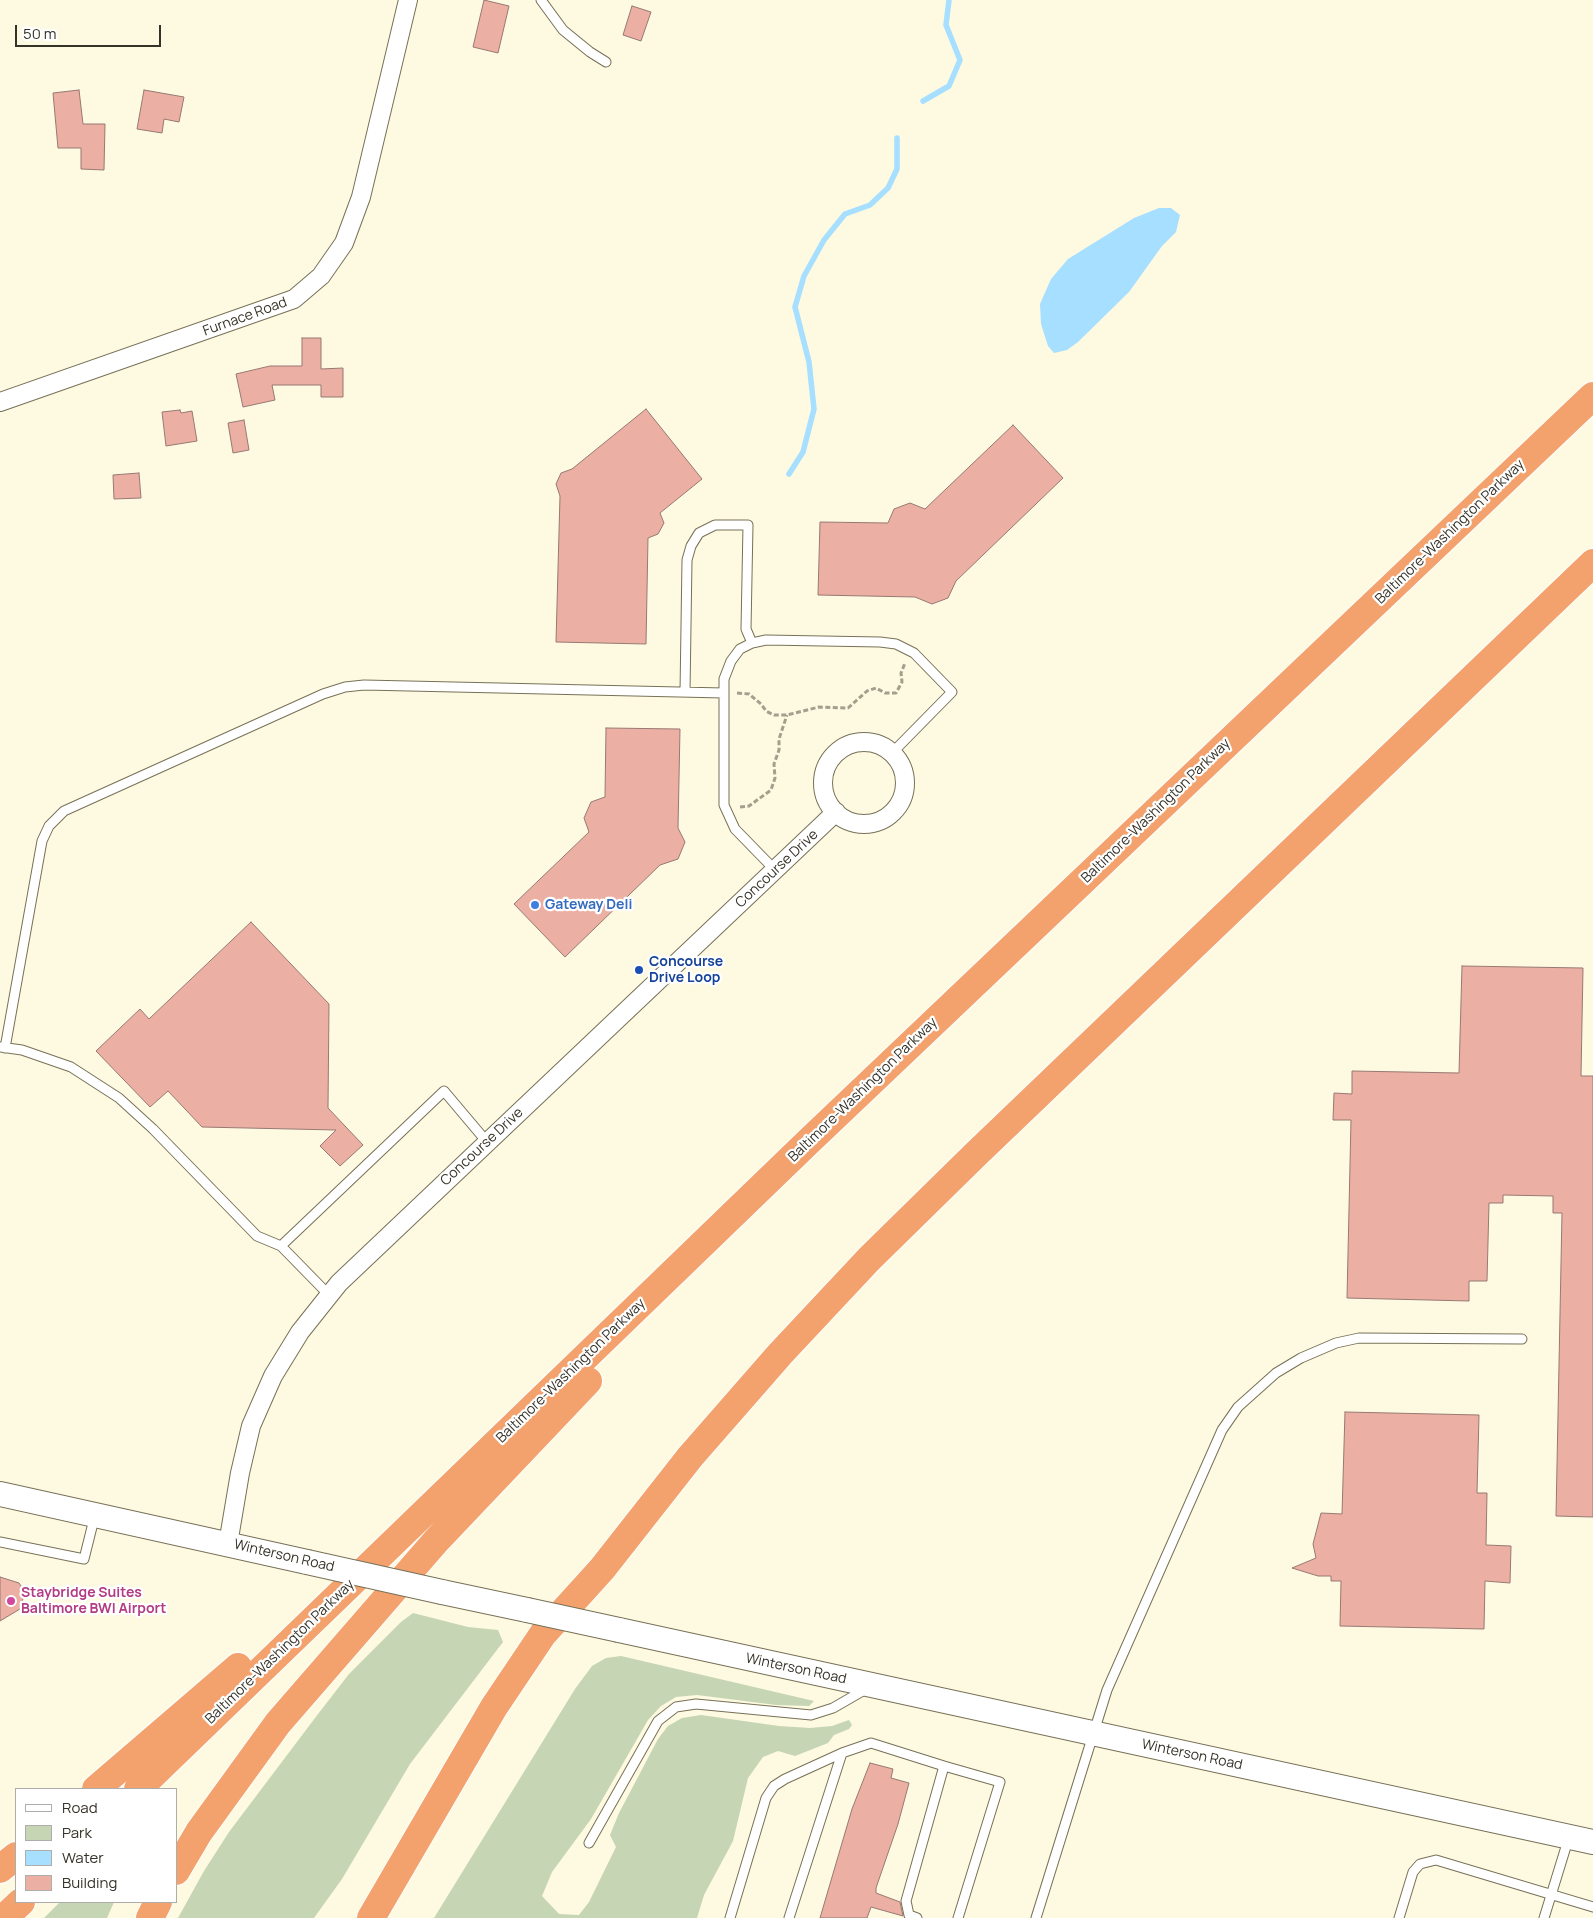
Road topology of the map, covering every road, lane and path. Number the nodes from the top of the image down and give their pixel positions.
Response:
1 (408, 0) edge
2 (542, 0) edge
3 (606, 62) dead end
4 (1593, 396) edge
5 (0, 402) edge
6 (1593, 563) edge
7 (752, 643) junction
8 (905, 662) dead end
9 (685, 692) junction
10 (724, 693) junction
11 (737, 693) dead end
12 (787, 715) junction
13 (892, 754) junction
14 (737, 808) dead end
15 (836, 812) junction
16 (775, 870) junction
17 (1091, 873) junction
18 (3, 1048) edge
19 (487, 1142) junction
20 (808, 1142) junction
21 (281, 1246) junction
22 (329, 1295) junction
23 (1522, 1339) dead end
24 (0, 1494) edge
25 (95, 1515) junction
26 (0, 1542) edge
27 (228, 1544) junction
28 (602, 1568) junction
29 (873, 1686) junction
30 (1094, 1733) junction
31 (842, 1753) junction
32 (944, 1766) junction
33 (97, 1788) edge
34 (139, 1788) edge
35 (1569, 1837) junction
36 (1593, 1842) edge
37 (589, 1843) dead end
38 (15, 1857) edge
39 (178, 1868) edge
40 (0, 1869) edge
41 (1551, 1895) junction
42 (20, 1903) edge
43 (158, 1903) edge
44 (1593, 1907) edge
45 (4, 1918) edge
46 (150, 1918) edge
47 (371, 1918) edge
48 (392, 1918) edge
49 (730, 1918) edge
50 (789, 1918) edge
51 (917, 1918) edge
52 (958, 1918) edge
53 (1036, 1918) edge
54 (1399, 1918) edge
55 (1544, 1918) edge

1 - 5 street, Furnace Road
2 - 3 lane
4 - 17 highway, Baltimore-Washington Parkway
6 - 28 highway
7 - 9 lane
7 - 10 lane
7 - 13 lane
8 - 12 path
9 - 10 lane
9 - 18 lane
10 - 16 lane
11 - 12 path
12 - 14 path
13 - 15 street
13 - 15 street
15 - 16 street, Concourse Drive
16 - 19 street, Concourse Drive
17 - 20 highway, Baltimore-Washington Parkway
17 - 39 highway
18 - 21 lane
19 - 21 lane
19 - 22 street, Concourse Drive
20 - 33 highway
20 - 34 highway, Baltimore-Washington Parkway
21 - 22 lane
22 - 27 street, Concourse Drive
23 - 30 lane
24 - 25 street, Winterson Road
25 - 26 lane
25 - 27 street, Winterson Road
27 - 29 street, Winterson Road, bridge
28 - 47 highway
28 - 48 highway
29 - 30 street, Winterson Road
29 - 37 lane
30 - 35 street, Winterson Road
30 - 53 lane
31 - 32 lane
31 - 49 lane
31 - 50 lane
32 - 51 lane
32 - 52 lane
35 - 36 street, Winterson Road
35 - 41 lane
38 - 40 highway
41 - 44 lane
41 - 54 lane
41 - 55 lane
42 - 45 highway
43 - 46 highway

